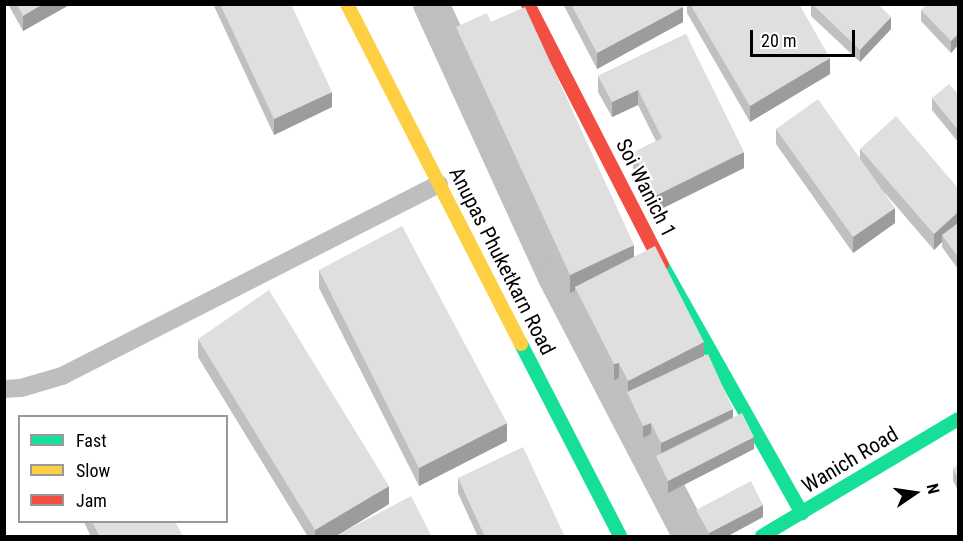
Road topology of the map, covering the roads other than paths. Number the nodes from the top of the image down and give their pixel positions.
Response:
1 (347, 4) edge
2 (528, 4) edge
3 (440, 184) junction
4 (4, 389) edge
5 (958, 419) edge
6 (802, 513) junction
7 (620, 537) edge
8 (762, 537) edge

1 - 3 street, Anupas Phuketkarn Road
2 - 6 street, Soi Wanich 1
3 - 4 lane
3 - 7 street, Anupas Phuketkarn Road
5 - 6 street, Wanich Road
6 - 8 street, Wanich Road

